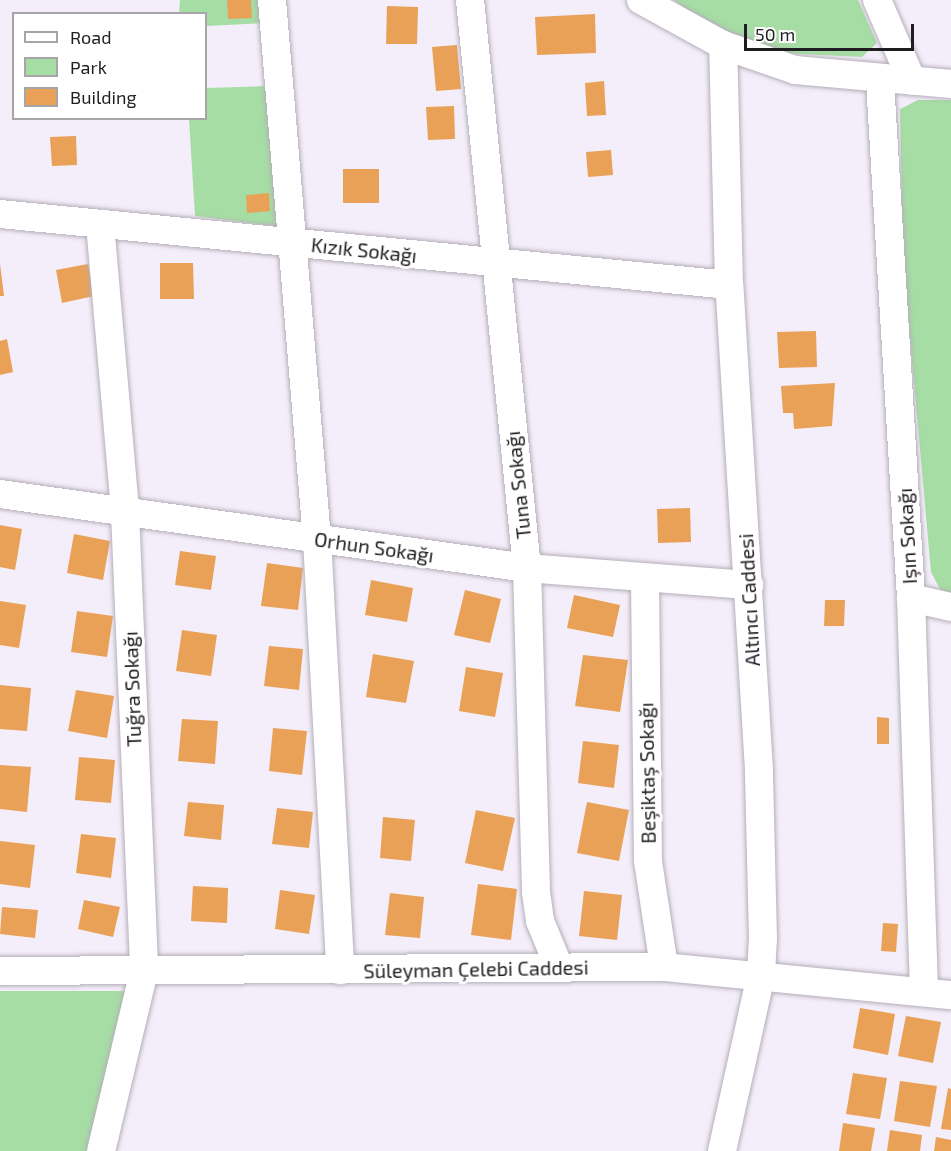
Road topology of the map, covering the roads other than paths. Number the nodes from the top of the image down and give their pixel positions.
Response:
1 (272, 0) edge
2 (470, 0) edge
3 (640, 0) edge
4 (877, 0) edge
5 (723, 45) junction
6 (880, 81) junction
7 (912, 81) junction
8 (951, 84) edge
9 (0, 214) edge
10 (100, 224) junction
11 (295, 243) junction
12 (496, 263) junction
13 (729, 285) junction
14 (0, 494) edge
15 (124, 512) junction
16 (317, 538) junction
17 (527, 568) junction
18 (645, 579) junction
19 (749, 585) junction
20 (911, 598) junction
21 (951, 606) edge
22 (559, 967) junction
23 (664, 967) junction
24 (340, 970) junction
25 (0, 971) edge
26 (144, 971) junction
27 (761, 975) junction
28 (938, 993) edge
29 (101, 1151) edge
30 (722, 1151) edge

1 - 11 street
2 - 12 street, Tuna Sokağı
3 - 5 street
4 - 7 street
5 - 6 street
5 - 13 street, Altıncı Caddesi
6 - 7 street
6 - 20 street, Işın Sokağı
7 - 8 street
9 - 10 street, Kızık Sokağı
10 - 11 street, Kızık Sokağı
10 - 15 street, Tuğra Sokağı
11 - 12 street, Kızık Sokağı
11 - 16 street
12 - 13 street, Kızık Sokağı
12 - 17 street, Tuna Sokağı
13 - 19 street, Altıncı Caddesi
14 - 15 street, Orhun Sokağı
15 - 16 street, Orhun Sokağı
15 - 26 street, Tuğra Sokağı
16 - 17 street, Orhun Sokağı
16 - 24 street
17 - 18 street, Orhun Sokağı
17 - 22 street, Tuna Sokağı
18 - 19 street, Orhun Sokağı
18 - 23 street, Beşiktaş Sokağı
19 - 27 street, Altıncı Caddesi
20 - 21 street
20 - 28 street, Işın Sokağı
22 - 23 street, Süleyman Çelebi Caddesi
22 - 24 street, Süleyman Çelebi Caddesi
23 - 27 street, Süleyman Çelebi Caddesi
24 - 26 street, Süleyman Çelebi Caddesi
25 - 26 street, Süleyman Çelebi Caddesi
26 - 29 street, Tuğra Sokağı
27 - 28 street, Süleyman Çelebi Caddesi
27 - 30 street, Altıncı Caddesi

